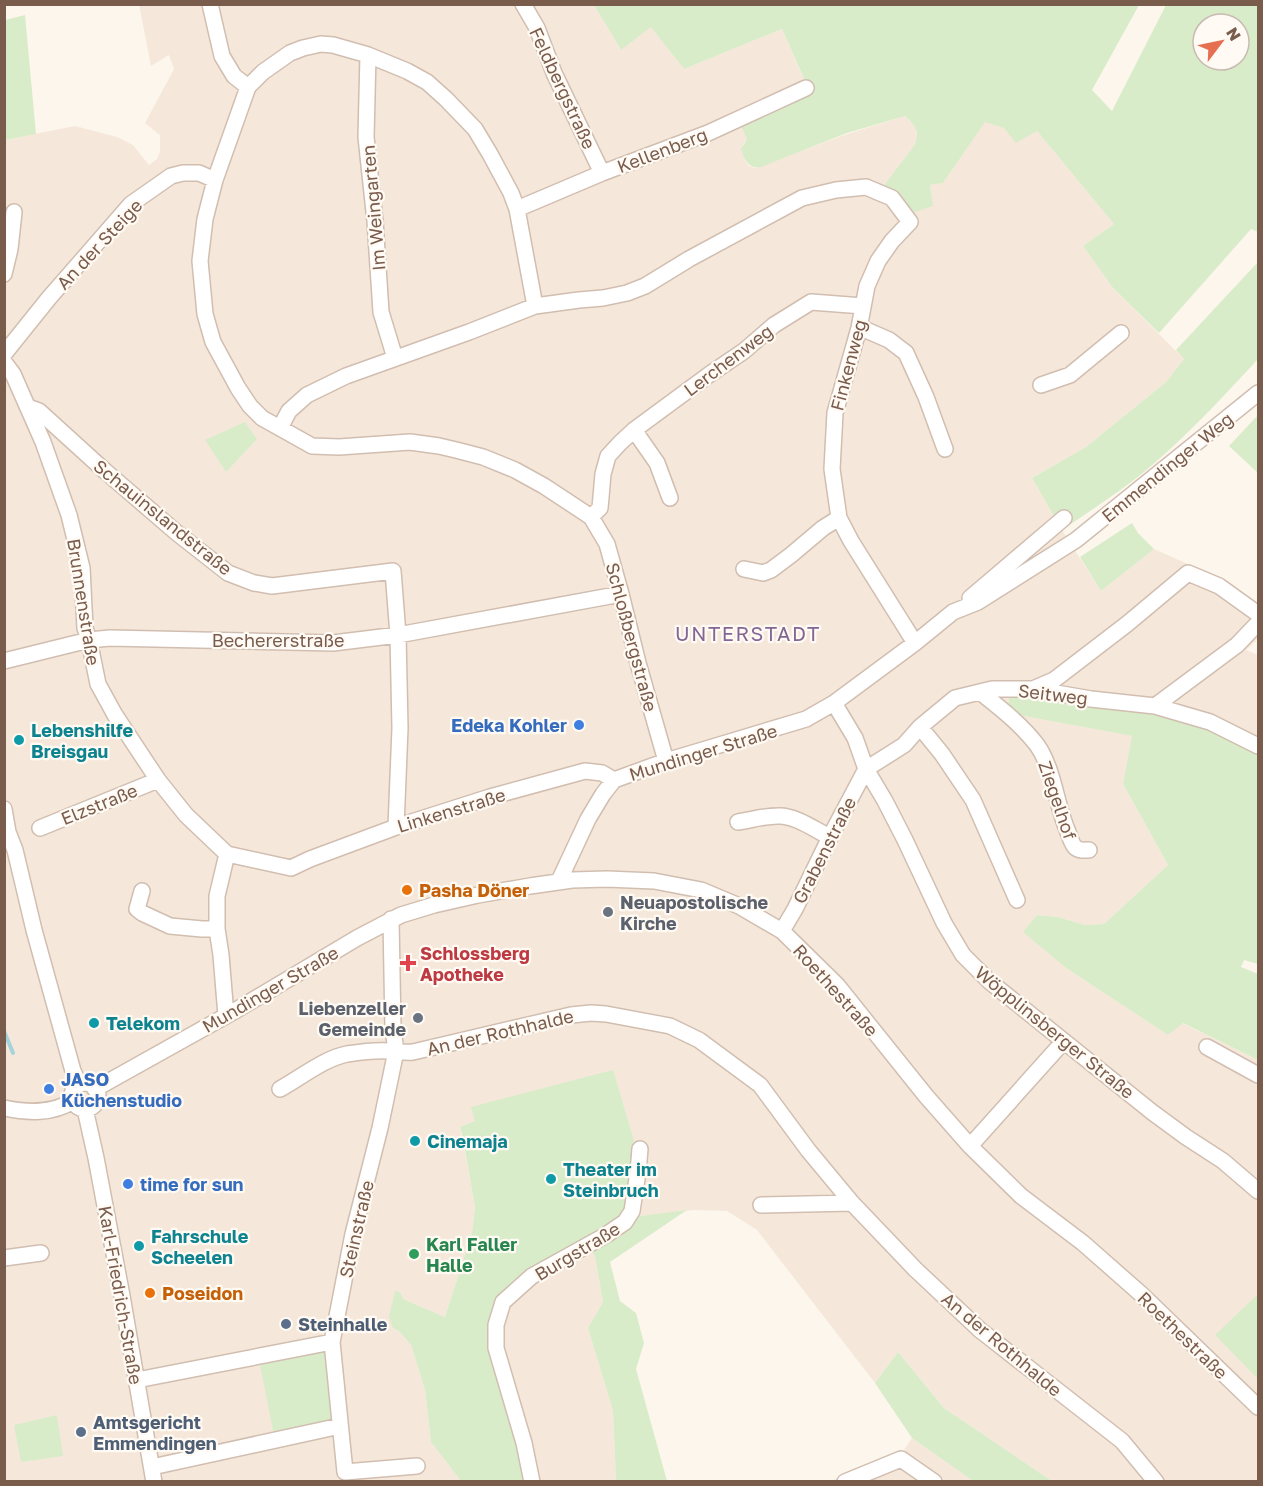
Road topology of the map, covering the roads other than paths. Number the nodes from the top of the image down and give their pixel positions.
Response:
1 (210, 4) edge
2 (523, 4) edge
3 (368, 55) junction
4 (248, 87) junction
5 (806, 88) dead end
6 (602, 173) junction
7 (215, 180) junction
8 (517, 209) junction
9 (14, 212) dead end
10 (4, 274) edge
11 (535, 306) junction
12 (863, 306) junction
13 (859, 328) junction
14 (1121, 333) dead end
15 (4, 354) edge
16 (395, 358) junction
17 (7, 371) edge
18 (1041, 385) dead end
19 (1258, 393) edge
20 (28, 407) junction
21 (280, 428) junction
22 (634, 430) junction
23 (945, 449) dead end
24 (670, 498) dead end
25 (591, 517) junction
26 (839, 518) junction
27 (1064, 518) dead end
28 (1076, 540) joint
29 (744, 568) dead end
30 (621, 594) junction
31 (953, 612) junction
32 (1258, 614) edge
33 (1258, 623) edge
34 (398, 635) junction
35 (89, 640) junction
36 (915, 643) junction
37 (4, 661) edge
38 (1033, 689) junction
39 (980, 692) junction
40 (834, 703) junction
41 (1155, 706) junction
42 (920, 727) junction
43 (1258, 746) edge
44 (666, 761) junction
45 (866, 769) junction
46 (158, 780) junction
47 (614, 780) junction
48 (4, 809) edge
49 (738, 822) dead end
50 (396, 827) junction
51 (40, 828) dead end
52 (6, 833) edge
53 (830, 837) junction
54 (1089, 850) dead end
55 (227, 854) junction
56 (559, 881) junction
57 (142, 891) dead end
58 (1017, 900) dead end
59 (391, 919) junction
60 (217, 929) junction
61 (782, 931) junction
62 (226, 1016) junction
63 (1064, 1041) junction
64 (1207, 1047) dead end
65 (396, 1051) junction
66 (1258, 1075) edge
67 (80, 1084) junction
68 (95, 1089) junction
69 (280, 1089) dead end
70 (79, 1105) junction
71 (7, 1109) edge
72 (970, 1146) junction
73 (640, 1149) dead end
74 (1258, 1191) edge
75 (852, 1203) junction
76 (761, 1205) dead end
77 (41, 1253) dead end
78 (4, 1258) edge
79 (332, 1342) junction
80 (137, 1380) junction
81 (1258, 1407) edge
82 (340, 1426) junction
83 (417, 1466) dead end
84 (153, 1474) edge
85 (938, 1480) edge
86 (532, 1482) edge
87 (845, 1482) edge
88 (1156, 1482) edge

1 - 4 street
2 - 6 street, Feldbergstraße
3 - 4 street, Schloßbergstraße
3 - 8 street, Schloßbergstraße
3 - 16 street, Im Weingarten
4 - 7 street, Schloßbergstraße
5 - 6 street, Kellenberg
6 - 8 street, Kellenberg
7 - 15 street, An der Steige
7 - 21 street, Schloßbergstraße
8 - 11 street, Schloßbergstraße
9 - 10 street
11 - 12 street, Finkenweg
11 - 16 street
12 - 13 street, Finkenweg
12 - 22 street, Lerchenweg
13 - 23 street
13 - 26 street, Finkenweg
14 - 18 street
16 - 21 street
17 - 20 street, Brunnenstraße
19 - 28 street, Emmendinger Weg
20 - 34 street, Schauinslandstraße
20 - 35 street, Brunnenstraße
21 - 25 street, Schloßbergstraße
22 - 24 street
22 - 25 street, Lerchenweg
25 - 30 street, Schloßbergstraße
26 - 29 street
26 - 36 street, Finkenweg
27 - 31 street, Mundinger Straße
28 - 31 street, Mundinger Straße
30 - 34 street, Bechererstraße
30 - 44 street, Schloßbergstraße
31 - 36 street, Mundinger Straße
32 - 38 street
33 - 41 street
34 - 35 street, Bechererstraße
34 - 50 street
35 - 37 street, Bechererstraße
35 - 46 street, Brunnenstraße
36 - 40 street, Mundinger Straße
38 - 39 street, Seitweg
38 - 41 street, Seitweg
39 - 42 street, Seitweg
39 - 54 street, Ziegelhof
40 - 44 street, Mundinger Straße
40 - 45 street, Wöpplinsberger Straße
41 - 43 street, Seitweg
42 - 45 street, Seitweg
42 - 58 street
44 - 47 street, Mundinger Straße
45 - 53 street, Grabenstraße
45 - 63 street, Wöpplinsberger Straße
46 - 51 street, Elzstraße
46 - 55 street, Brunnenstraße
47 - 50 street, Linkenstraße
47 - 56 street, Mundinger Straße
48 - 52 street
49 - 53 street
50 - 55 street, Linkenstraße
52 - 67 street
53 - 61 street, Grabenstraße
55 - 60 street
56 - 59 street, Mundinger Straße
56 - 61 street, Roethestraße
57 - 60 street
59 - 62 street, Mundinger Straße
59 - 65 street, Steinstraße
60 - 62 street
61 - 72 street, Roethestraße
62 - 68 street, Mundinger Straße
63 - 72 street
63 - 74 street, Wöpplinsberger Straße
64 - 66 street
65 - 69 street, An der Rothhalde
65 - 75 street, An der Rothhalde
65 - 79 street, Steinstraße
67 - 68 street
67 - 70 street
68 - 70 street
70 - 71 street
70 - 80 street, Karl-Friedrich-Straße
72 - 81 street, Roethestraße
73 - 86 street, Burgstraße
75 - 76 street
75 - 88 street, An der Rothhalde
77 - 78 street
79 - 80 street
79 - 82 street, Steinstraße
80 - 84 street, Karl-Friedrich-Straße
82 - 83 street, Steinstraße
82 - 84 street
85 - 87 street

